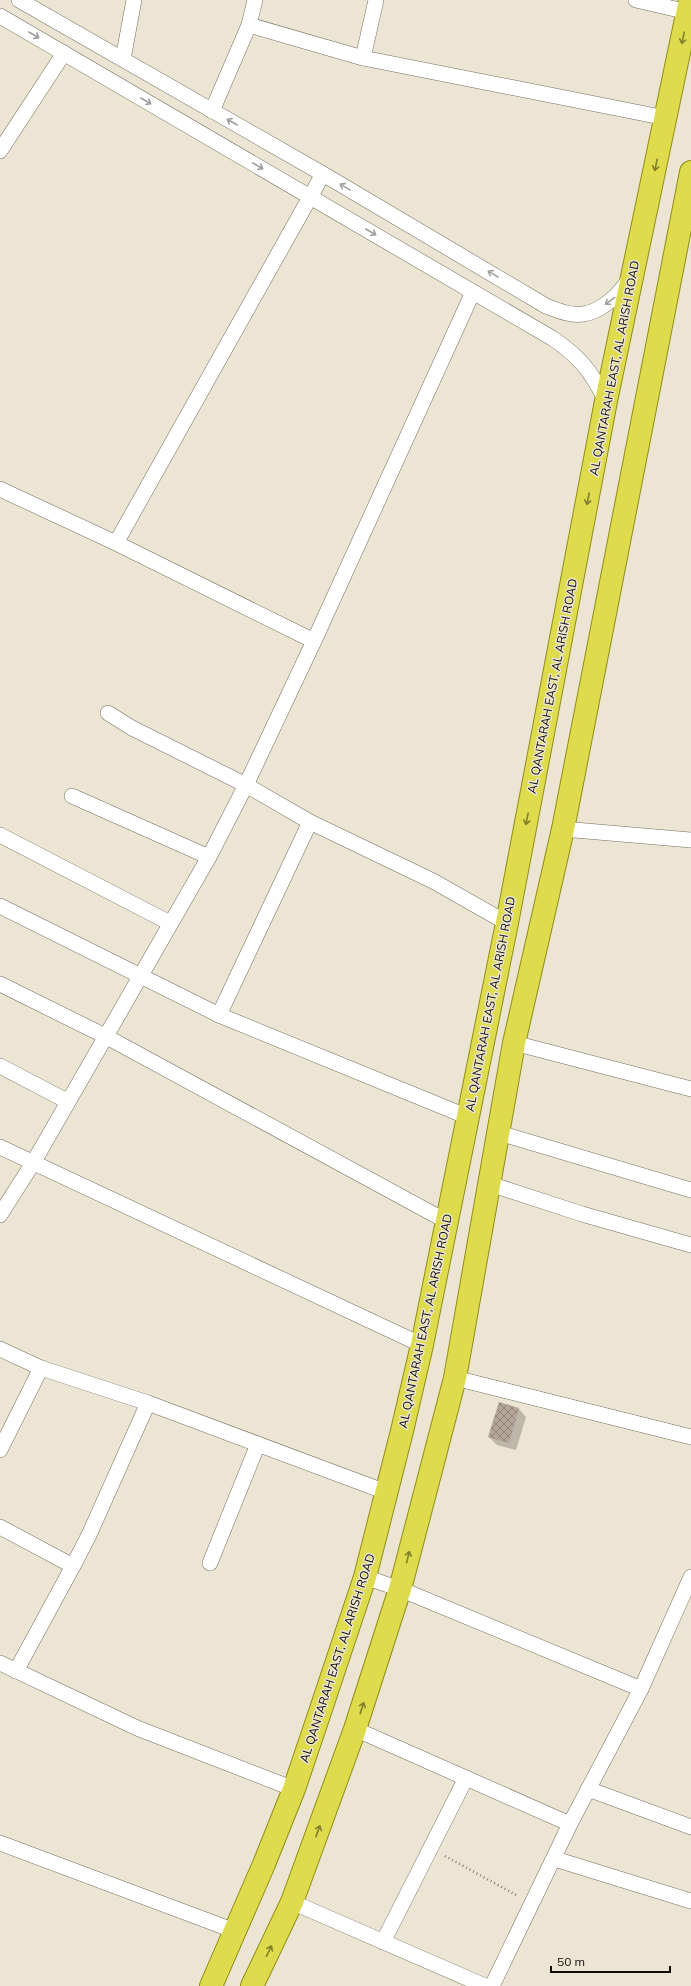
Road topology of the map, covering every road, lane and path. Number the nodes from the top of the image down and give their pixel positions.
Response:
1 (19, 0) edge
2 (134, 0) edge
3 (255, 0) edge
4 (376, 0) edge
5 (636, 0) edge
6 (689, 6) edge
7 (0, 16) edge
8 (248, 25) junction
9 (64, 53) junction
10 (363, 58) junction
11 (122, 59) junction
12 (212, 111) junction
13 (666, 118) junction
14 (0, 151) edge
15 (691, 172) edge
16 (324, 174) junction
17 (312, 198) junction
18 (634, 271) junction
19 (473, 292) junction
20 (606, 401) junction
21 (0, 489) edge
22 (116, 543) junction
23 (314, 641) junction
24 (108, 713) dead end
25 (246, 785) junction
26 (72, 796) dead end
27 (310, 822) junction
28 (562, 828) junction
29 (0, 835) edge
30 (691, 840) edge
31 (209, 857) junction
32 (0, 906) edge
33 (170, 923) junction
34 (507, 923) junction
35 (140, 976) junction
36 (0, 984) edge
37 (219, 1015) junction
38 (105, 1036) junction
39 (514, 1043) junction
40 (0, 1066) edge
41 (690, 1084) edge
42 (67, 1101) junction
43 (468, 1117) junction
44 (499, 1133) junction
45 (0, 1147) edge
46 (33, 1162) junction
47 (490, 1184) junction
48 (691, 1190) edge
49 (0, 1215) edge
50 (446, 1221) junction
51 (691, 1245) edge
52 (422, 1345) junction
53 (0, 1349) edge
54 (41, 1368) junction
55 (454, 1378) junction
56 (148, 1403) junction
57 (691, 1437) edge
58 (258, 1444) junction
59 (0, 1450) edge
60 (386, 1492) junction
61 (0, 1527) edge
62 (210, 1563) dead end
63 (73, 1566) junction
64 (691, 1576) edge
65 (365, 1577) junction
66 (400, 1589) junction
67 (0, 1663) edge
68 (16, 1671) junction
69 (641, 1689) junction
70 (355, 1729) junction
71 (466, 1778) junction
72 (294, 1789) junction
73 (588, 1789) junction
74 (570, 1824) junction
75 (691, 1827) edge
76 (0, 1843) edge
77 (445, 1856) dead end
78 (555, 1859) junction
79 (691, 1901) edge
80 (292, 1902) junction
81 (533, 1904) junction
82 (235, 1931) junction
83 (383, 1942) junction
84 (211, 1986) edge
85 (252, 1986) edge
86 (485, 1986) edge
87 (492, 1986) edge

1 - 11 street
2 - 11 street
3 - 8 street
4 - 10 street
5 - 6 street
6 -> 13 highway, AL QANTARAH EAST, AL ARISH ROAD
7 -> 9 street
8 - 10 street
8 - 12 street
9 - 14 street
9 -> 17 street
10 - 13 street
11 - 12 street
16 -> 12 street
13 -> 18 highway, AL QANTARAH EAST, AL ARISH ROAD
15 - 28 highway
16 - 17 street
18 -> 16 street
17 -> 19 street
17 - 22 street
18 - 20 highway, AL QANTARAH EAST, AL ARISH ROAD
19 - 20 street
19 - 23 street
20 -> 34 highway, AL QANTARAH EAST, AL ARISH ROAD
21 - 22 street
22 - 23 street
23 - 25 street
24 - 25 street
25 - 27 street
25 - 31 street
26 - 31 street
27 - 34 street
27 - 37 street
28 - 30 street
28 - 39 highway
29 - 33 street
31 - 33 street
32 - 35 street
33 - 35 street
34 - 43 highway, AL QANTARAH EAST, AL ARISH ROAD
35 - 37 street
35 - 38 street
36 - 38 street
37 - 43 street
38 - 42 street
38 - 50 street
39 - 41 street
39 - 44 highway
40 - 42 street
42 - 46 street
43 - 50 highway, AL QANTARAH EAST, AL ARISH ROAD
44 - 47 highway
44 - 48 street
45 - 46 street
46 - 49 street
46 - 52 street
47 - 51 street
47 - 55 highway
50 - 52 highway, AL QANTARAH EAST, AL ARISH ROAD
52 - 60 highway, AL QANTARAH EAST, AL ARISH ROAD
53 - 54 street
54 - 56 street
54 - 59 street
55 - 57 street
66 -> 55 highway
56 - 58 street
56 - 63 street
58 - 60 street
58 - 62 street
60 - 65 highway, AL QANTARAH EAST, AL ARISH ROAD
61 - 63 street
63 - 68 street
64 - 69 street
65 - 66 street
65 - 72 highway, AL QANTARAH EAST, AL ARISH ROAD
66 - 69 street
70 -> 66 highway
67 - 68 street
68 - 72 street
69 - 73 street
70 - 71 street
80 -> 70 highway
71 - 74 street
71 - 83 street
72 - 82 highway, AL QANTARAH EAST, AL ARISH ROAD
73 - 74 street
73 - 75 street
74 - 78 street
76 - 82 street
77 - 81 path
78 - 79 street
78 - 81 street
80 - 83 street
85 -> 80 highway
81 - 87 street
82 - 84 highway, AL QANTARAH EAST, AL ARISH ROAD
83 - 86 street

